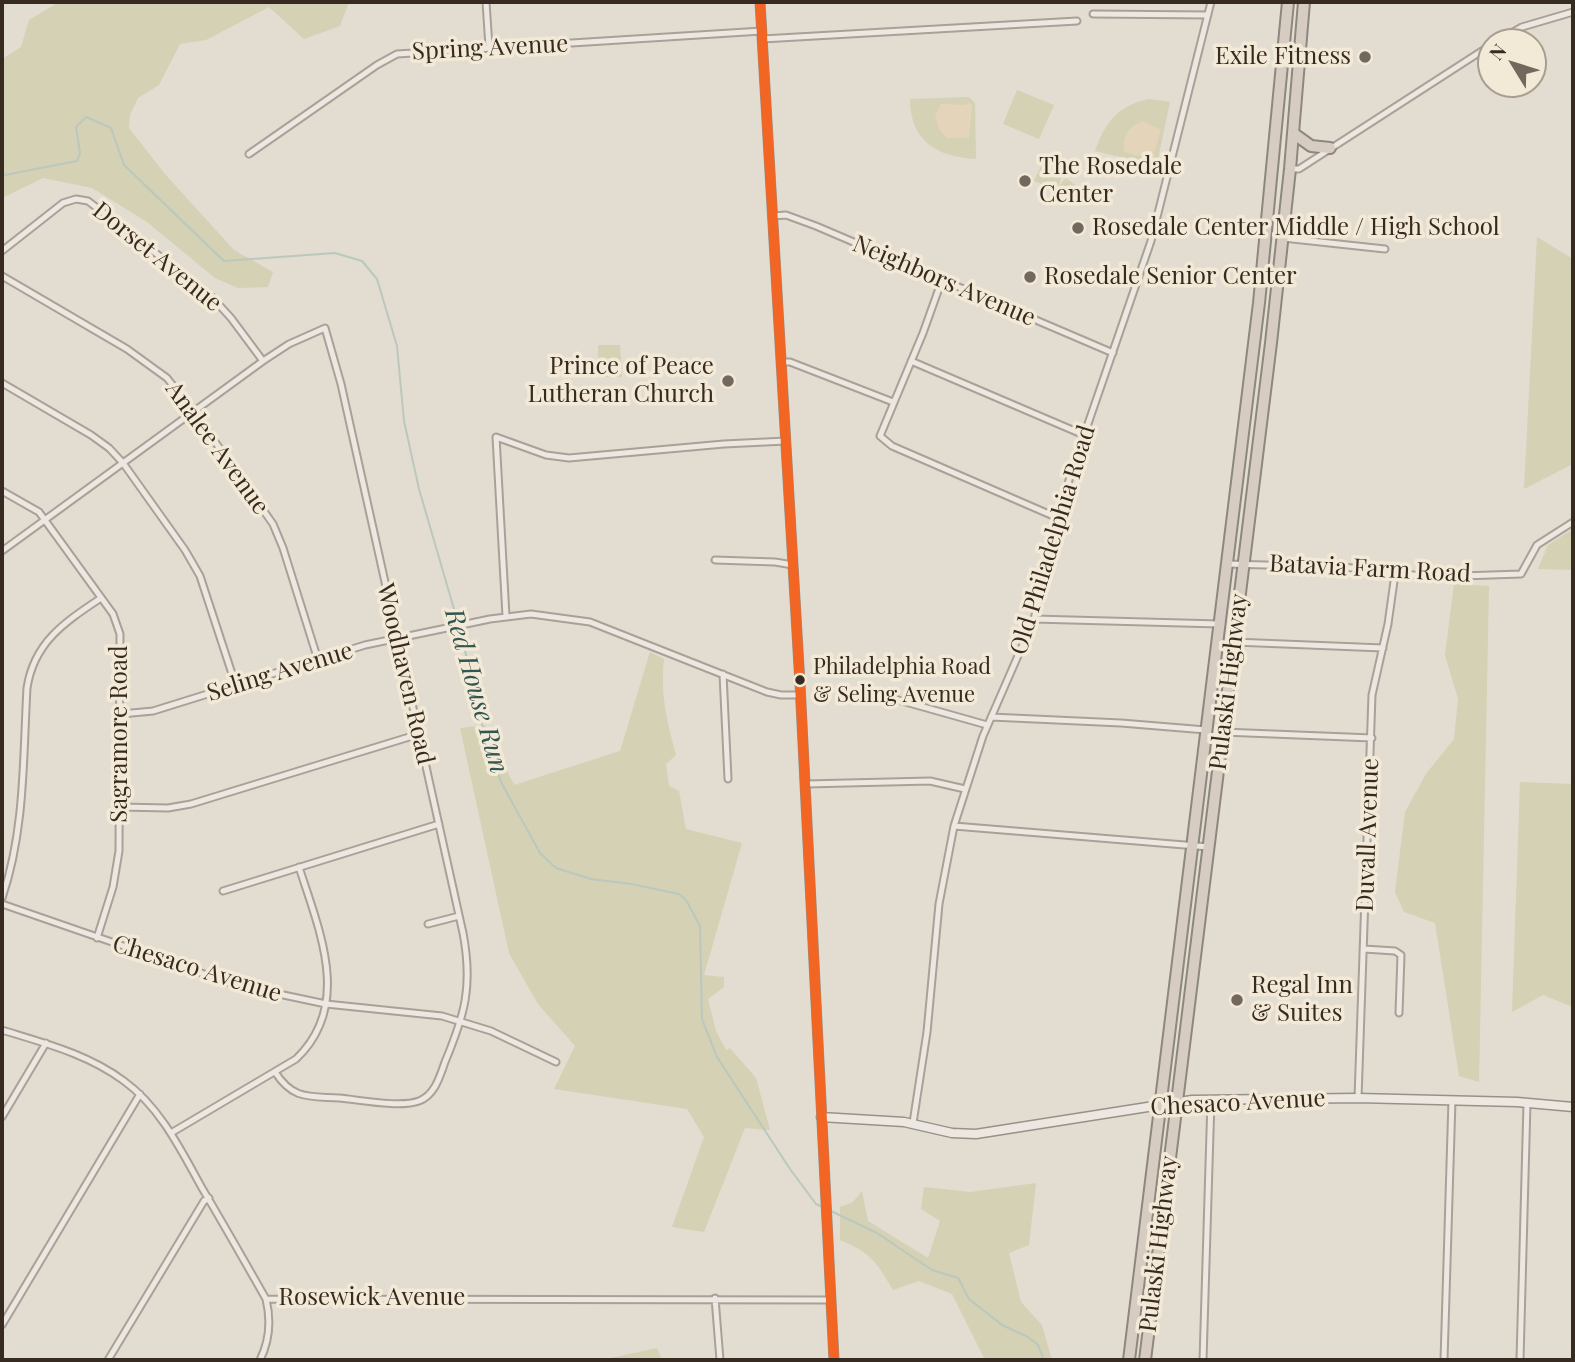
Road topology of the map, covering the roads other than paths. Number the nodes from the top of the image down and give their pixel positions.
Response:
1 (486, 2) edge
2 (760, 2) edge
3 (1210, 2) edge
4 (1288, 2) edge
5 (1304, 2) edge
6 (1573, 12) edge
7 (1093, 14) dead end
8 (1208, 15) junction
9 (1077, 22) dead end
10 (1520, 28) edge
11 (762, 35) junction
12 (489, 47) junction
13 (1477, 54) edge
14 (1293, 133) junction
15 (1330, 148) junction
16 (248, 154) dead end
17 (1290, 169) junction
18 (773, 216) junction
19 (1283, 239) junction
20 (1385, 249) dead end
21 (2, 251) edge
22 (2, 276) edge
23 (942, 280) junction
24 (1113, 353) junction
25 (263, 361) junction
26 (911, 361) junction
27 (782, 362) junction
28 (2, 383) edge
29 (893, 402) junction
30 (194, 412) junction
31 (1084, 435) junction
32 (786, 441) junction
33 (123, 463) junction
34 (2, 491) edge
35 (1058, 517) junction
36 (45, 520) junction
37 (1573, 522) edge
38 (2, 551) edge
39 (715, 561) dead end
40 (1227, 564) junction
41 (1244, 564) junction
42 (793, 565) junction
43 (1395, 574) junction
44 (101, 597) junction
45 (506, 616) junction
46 (1034, 619) junction
47 (1219, 624) junction
48 (397, 638) junction
49 (1234, 642) junction
50 (1383, 648) junction
51 (318, 660) junction
52 (723, 674) junction
53 (236, 686) junction
54 (863, 690) dead end
55 (801, 695) junction
56 (121, 714) junction
57 (990, 717) junction
58 (987, 725) junction
59 (1206, 730) junction
60 (1223, 732) junction
61 (419, 734) junction
62 (1372, 738) junction
63 (728, 779) dead end
64 (806, 783) junction
65 (965, 789) junction
66 (120, 807) junction
67 (439, 824) junction
68 (954, 826) junction
69 (1192, 845) junction
70 (1209, 847) junction
71 (299, 867) junction
72 (223, 891) dead end
73 (2, 898) edge
74 (2, 904) edge
75 (459, 916) junction
76 (428, 924) dead end
77 (97, 937) junction
78 (1364, 949) junction
79 (326, 1004) junction
80 (1399, 1013) dead end
81 (462, 1021) junction
82 (2, 1030) edge
83 (46, 1044) junction
84 (556, 1062) dead end
85 (275, 1073) junction
86 (140, 1094) junction
87 (1359, 1098) junction
88 (1211, 1100) junction
89 (1456, 1100) junction
90 (1176, 1102) junction
91 (1527, 1103) junction
92 (1160, 1105) junction
93 (1573, 1107) edge
94 (2, 1117) edge
95 (821, 1118) junction
96 (913, 1123) junction
97 (171, 1133) junction
98 (209, 1198) junction
99 (266, 1298) junction
100 (715, 1298) junction
101 (831, 1300) junction
102 (2, 1325) edge
103 (108, 1360) edge
104 (260, 1360) edge
105 (720, 1360) edge
106 (834, 1360) edge
107 (1129, 1360) edge
108 (1144, 1360) edge
109 (1203, 1360) edge
110 (1444, 1360) edge
111 (1520, 1360) edge

1 - 12 street
2 - 11 main road
3 - 8 street, Old Philadelphia Road
4 - 40 highway, Pulaski Highway
5 - 14 highway, Pulaski Highway
6 - 10 street
7 - 8 street
8 - 24 street, Old Philadelphia Road
9 - 11 street, Spring Avenue
11 - 12 street, Spring Avenue
11 - 18 main road
12 - 16 street, Spring Avenue
13 - 15 street
14 - 15 highway
14 - 17 highway, Pulaski Highway
15 - 17 street
17 - 19 highway, Pulaski Highway
18 - 23 street, Neighbors Avenue
18 - 27 main road
19 - 20 street
19 - 41 highway, Pulaski Highway
21 - 25 street, Dorset Avenue
22 - 30 street, Analee Avenue
23 - 24 street, Neighbors Avenue
23 - 26 street
24 - 31 street, Old Philadelphia Road
25 - 30 street
25 - 48 street, Woodhaven Road
26 - 29 street
26 - 31 street
27 - 29 street
27 - 32 main road
28 - 33 street
29 - 35 street
30 - 33 street
30 - 51 street, Analee Avenue
31 - 35 street, Old Philadelphia Road
32 - 42 main road
32 - 45 street
33 - 36 street
33 - 53 street
34 - 36 street, Sagramore Road
35 - 46 street, Old Philadelphia Road
36 - 38 street
36 - 44 street, Sagramore Road
37 - 43 street, Batavia Farm Road
39 - 42 street
40 - 41 street, Batavia Farm Road
40 - 47 highway, Pulaski Highway
41 - 43 street, Batavia Farm Road
41 - 49 highway, Pulaski Highway
42 - 55 main road
43 - 50 street, Duvall Avenue
44 - 56 street, Sagramore Road
44 - 73 street
45 - 48 street, Seling Avenue
45 - 52 street, Seling Avenue
46 - 47 street
46 - 57 street, Old Philadelphia Road
47 - 59 highway, Pulaski Highway
48 - 51 street, Seling Avenue
48 - 61 street, Woodhaven Road
49 - 50 street
49 - 60 highway, Pulaski Highway
50 - 62 street, Duvall Avenue
51 - 53 street, Seling Avenue
52 - 55 street, Seling Avenue
52 - 63 street
53 - 56 street, Seling Avenue
54 - 58 street
55 - 64 main road
56 - 66 street, Sagramore Road
57 - 58 street, Old Philadelphia Road
57 - 59 street
58 - 65 street, Old Philadelphia Road
59 - 69 highway, Pulaski Highway
60 - 62 street
60 - 70 highway, Pulaski Highway
61 - 66 street
61 - 67 street, Woodhaven Road
62 - 78 street, Duvall Avenue
64 - 65 street
64 - 95 main road
65 - 68 street, Old Philadelphia Road
66 - 77 street, Sagramore Road
67 - 71 street
67 - 75 street, Woodhaven Road
68 - 69 street
68 - 96 street, Old Philadelphia Road
69 - 70 street
69 - 92 highway, Pulaski Highway
70 - 90 highway, Pulaski Highway
71 - 72 street
71 - 79 street
74 - 77 street, Chesaco Avenue
75 - 76 street
75 - 81 street, Woodhaven Road
77 - 79 street, Chesaco Avenue
78 - 80 street
78 - 87 street, Duvall Avenue
79 - 81 street, Chesaco Avenue
79 - 85 street
81 - 84 street, Chesaco Avenue
81 - 85 street, Woodhaven Road
82 - 83 street, Rosewick Avenue
83 - 86 street, Rosewick Avenue
83 - 94 street
85 - 97 street
86 - 97 street, Rosewick Avenue
86 - 102 street
87 - 88 main road, Chesaco Avenue
87 - 89 main road, Chesaco Avenue
88 - 90 main road, Chesaco Avenue
88 - 109 street
89 - 91 main road, Chesaco Avenue
89 - 110 street
90 - 92 main road, Chesaco Avenue
90 - 108 highway, Pulaski Highway
91 - 93 main road, Chesaco Avenue
91 - 111 street
92 - 96 main road, Chesaco Avenue
92 - 107 highway, Pulaski Highway
95 - 96 main road, Chesaco Avenue
95 - 101 main road
97 - 98 street, Rosewick Avenue
98 - 99 street, Rosewick Avenue
98 - 103 street
99 - 100 street, Rosewick Avenue
99 - 104 street
100 - 101 street, Rosewick Avenue
100 - 105 street
101 - 106 main road

